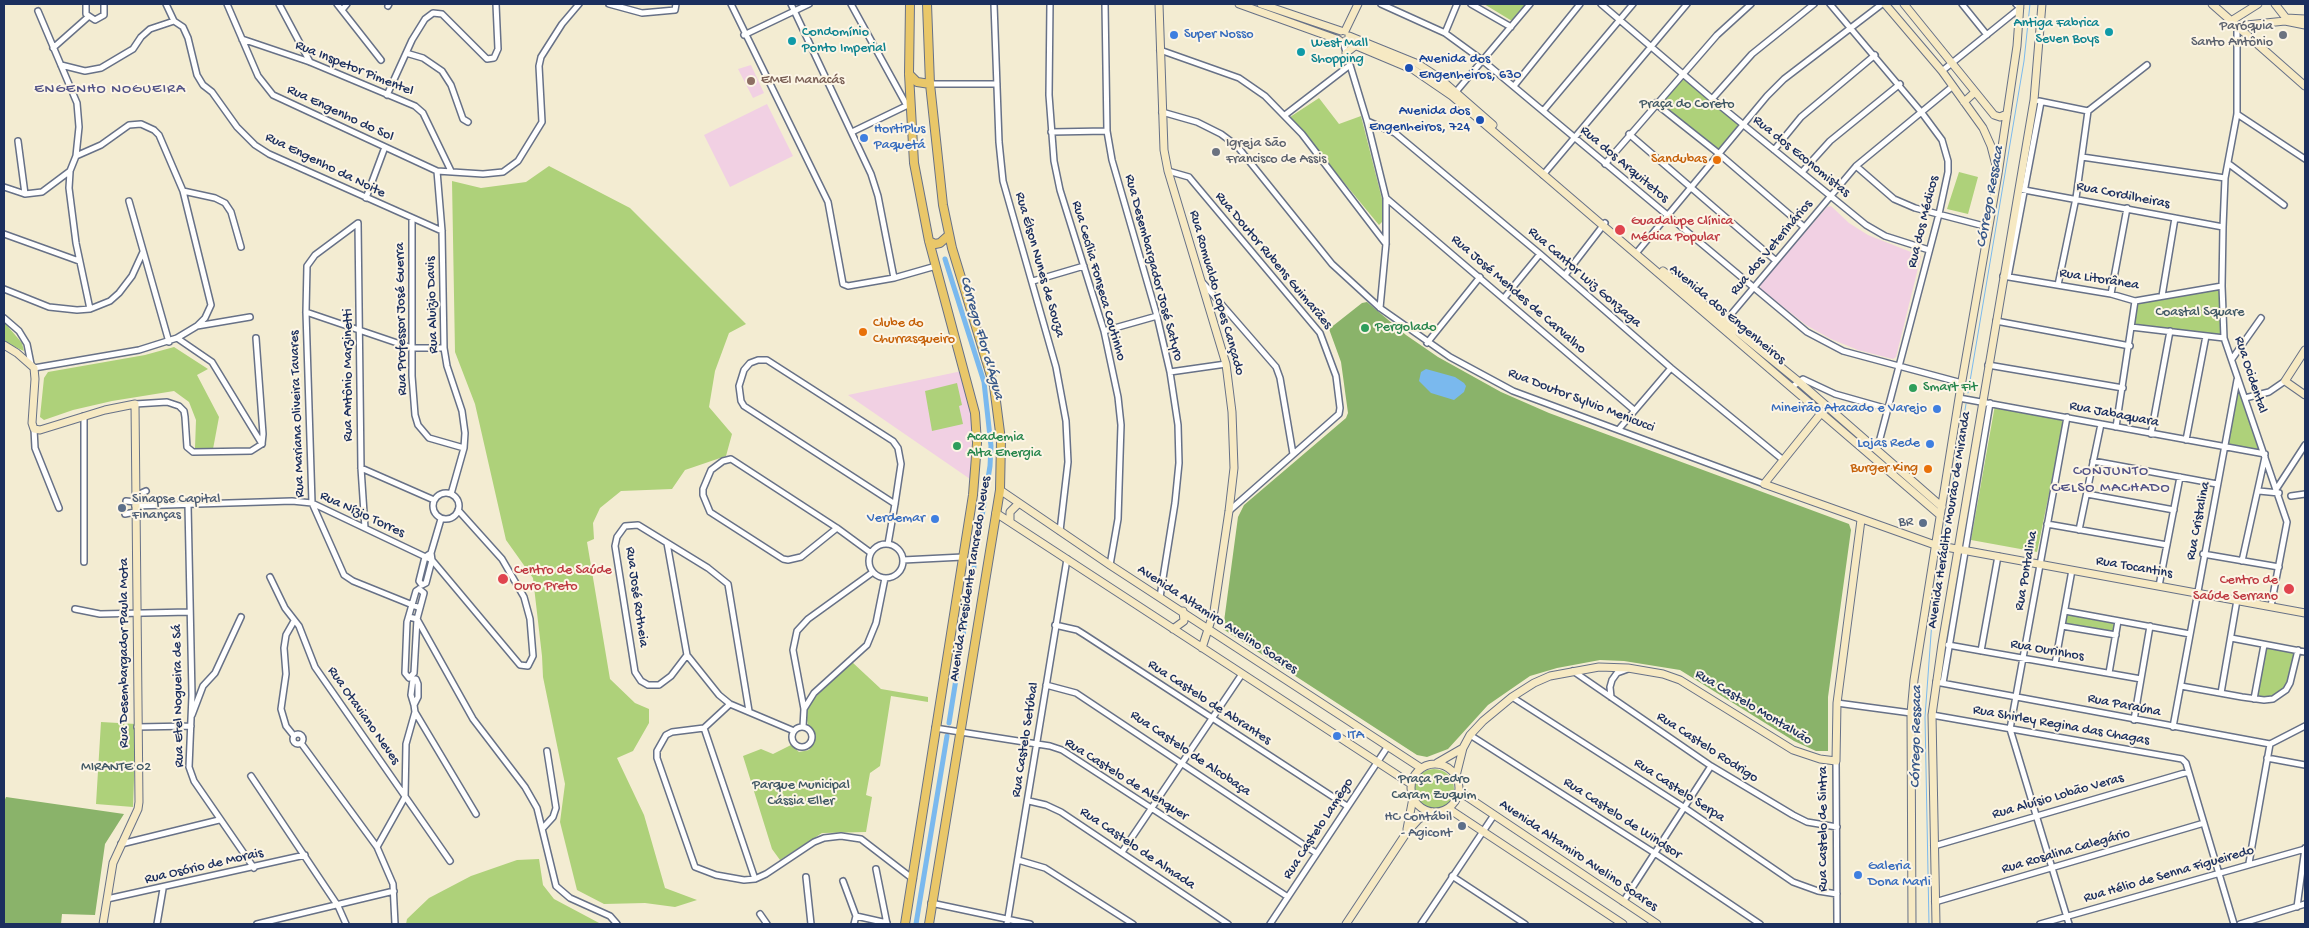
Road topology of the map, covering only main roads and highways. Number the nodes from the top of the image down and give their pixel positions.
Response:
1 (910, 4) edge
2 (927, 4) edge
3 (909, 74) junction
4 (930, 84) junction
5 (949, 235) junction
6 (929, 241) junction
7 (952, 248) junction
8 (933, 256) junction
9 (905, 924) edge
10 (929, 924) edge

1 - 3 main road, Avenida Presidente Tancredo Neves
2 - 4 main road, Avenida Presidente Tancredo Neves
3 - 4 main road
3 - 6 main road, Avenida Presidente Tancredo Neves
4 - 5 main road, Avenida Presidente Tancredo Neves
5 - 6 main road
5 - 7 main road, Avenida Presidente Tancredo Neves
6 - 8 main road, Avenida Presidente Tancredo Neves
7 - 8 main road
7 - 10 main road, Avenida Presidente Tancredo Neves
8 - 9 main road, Avenida Presidente Tancredo Neves

